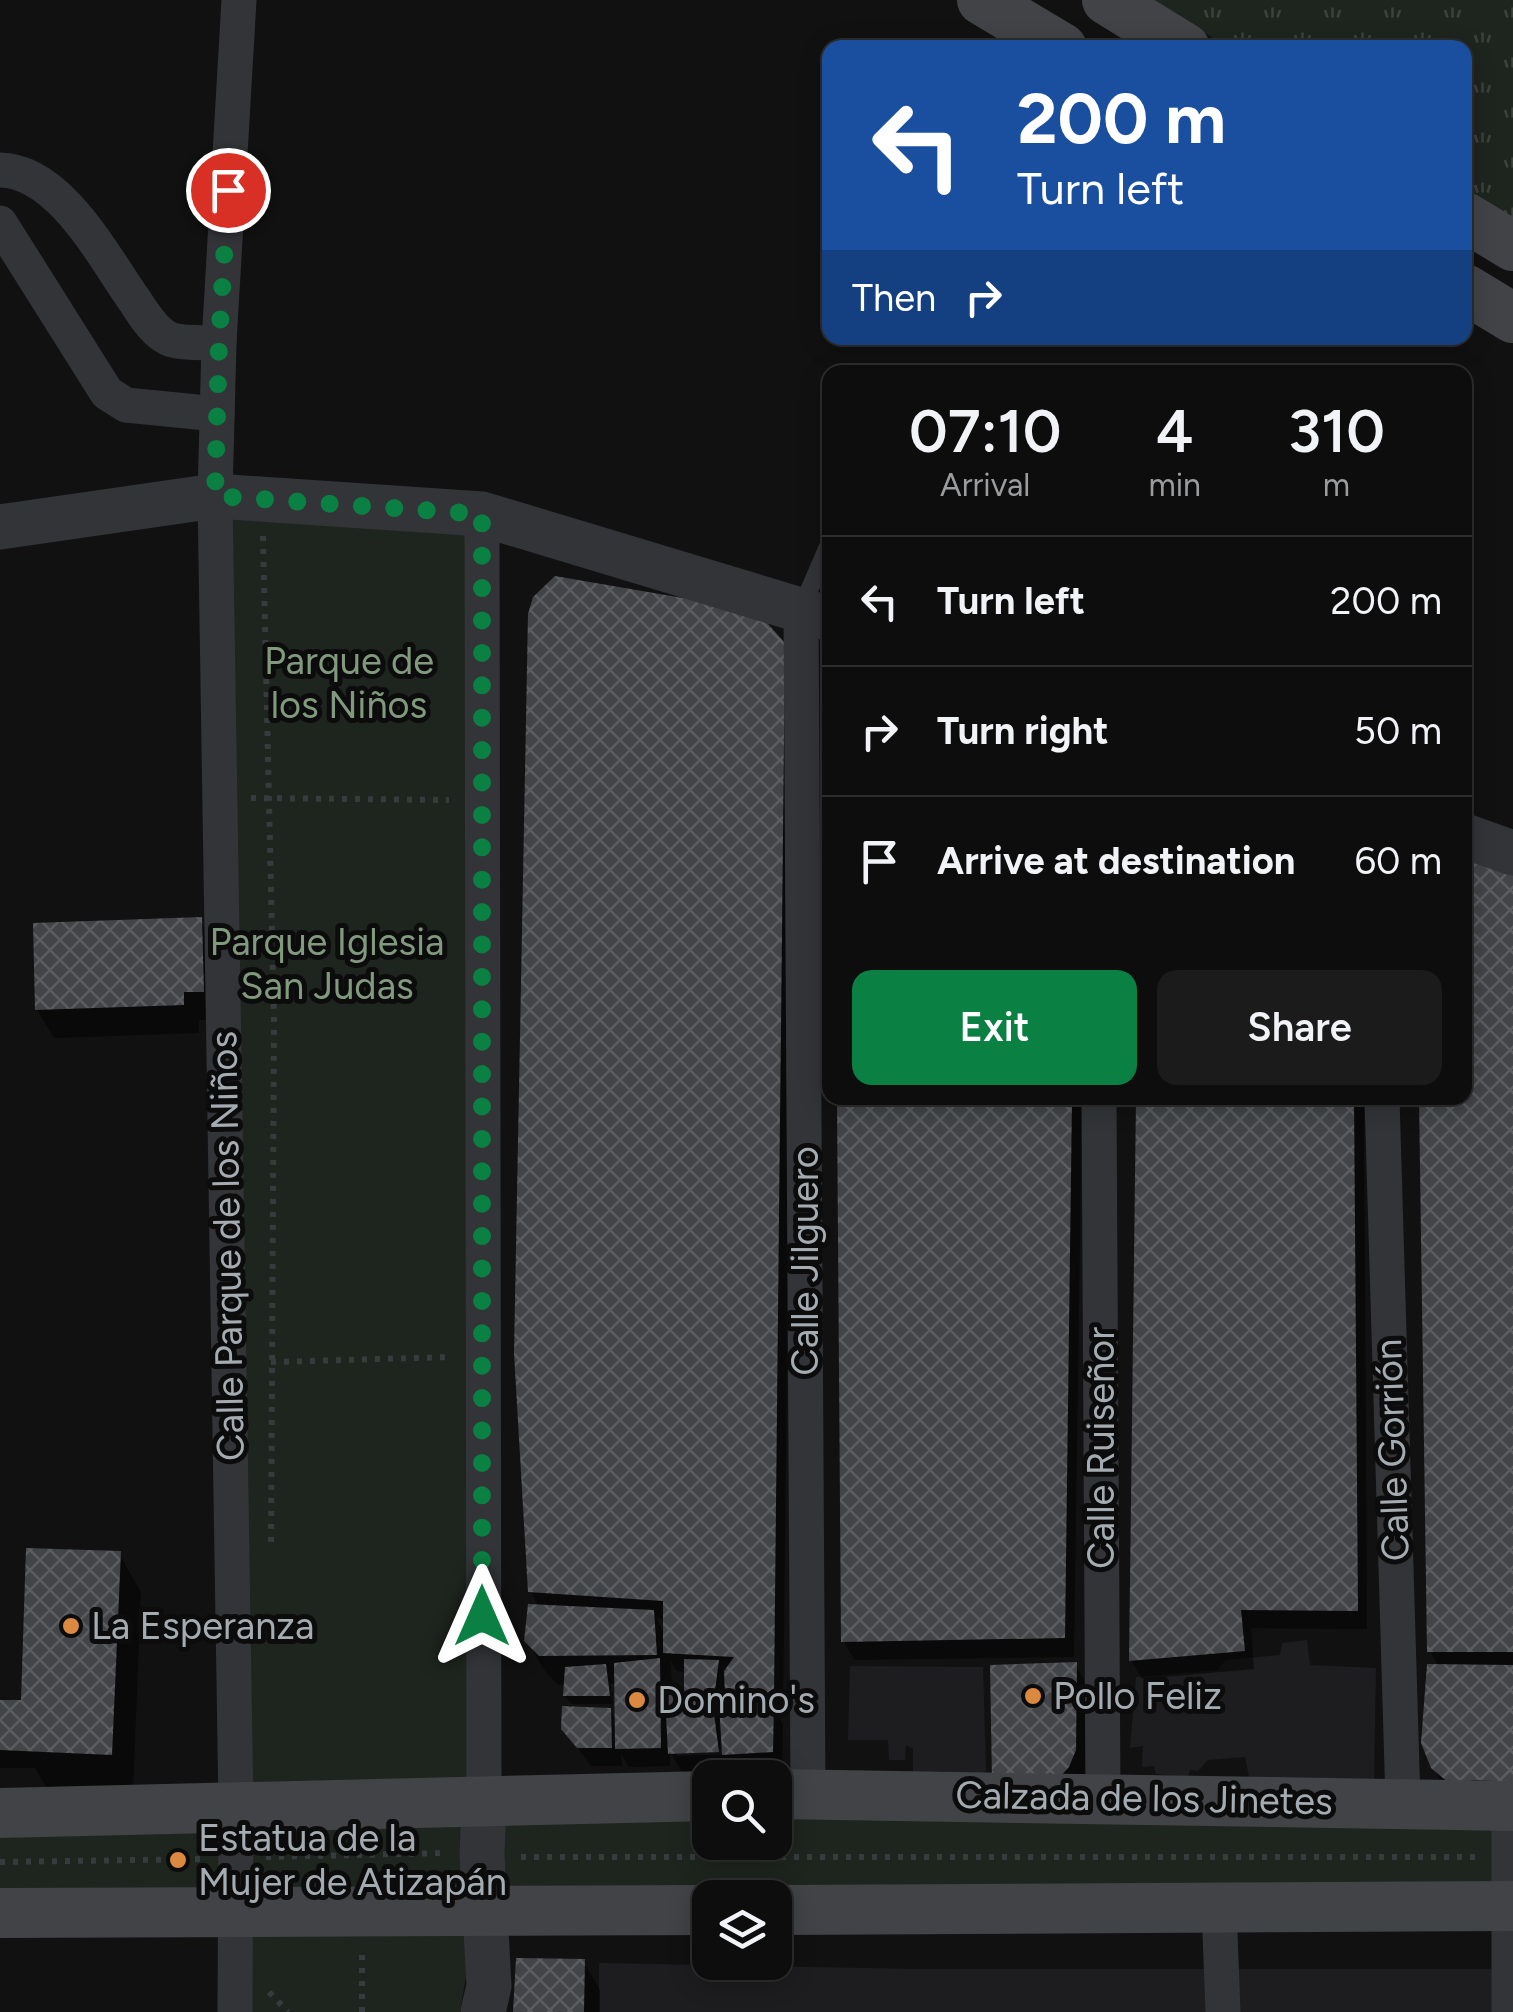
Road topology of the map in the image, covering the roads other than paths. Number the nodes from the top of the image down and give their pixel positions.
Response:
1 (239, 0) edge
2 (982, 0) edge
3 (1107, 0) edge
4 (1049, 40) edge
5 (1172, 40) edge
6 (0, 170) edge
7 (1472, 221) edge
8 (0, 223) edge
9 (1513, 246) edge
10 (1472, 293) edge
11 (1513, 318) edge
12 (219, 343) junction
13 (217, 414) junction
14 (215, 496) junction
15 (482, 514) junction
16 (0, 528) edge
17 (822, 580) edge
18 (815, 614) edge
19 (1472, 838) edge
20 (1513, 853) edge
21 (1098, 1105) edge
22 (1382, 1105) edge
23 (792, 1794) edge
24 (692, 1796) edge
25 (1103, 1798) junction
26 (484, 1802) junction
27 (1403, 1802) junction
28 (1511, 1806) edge
29 (236, 1808) junction
30 (0, 1813) edge
31 (1510, 1890) edge
32 (1220, 1907) junction
33 (692, 1910) edge
34 (792, 1910) edge
35 (485, 1911) junction
36 (237, 1912) junction
37 (0, 1913) edge
38 (235, 2012) edge
39 (483, 2012) edge
40 (1223, 2012) edge
41 (1509, 2012) edge

1 - 12 street, Calle Parque de los Niños
2 - 4 main road
3 - 5 main road
6 - 12 street
7 - 9 main road
8 - 13 street
10 - 11 main road
12 - 13 street, Calle Parque de los Niños
13 - 14 street, Calle Parque de los Niños
14 - 15 street
14 - 16 street
14 - 29 street, Calle Parque de los Niños
15 - 18 street
15 - 26 street
17 - 18 lane
18 - 23 street, Calle Jilguero
19 - 20 street
21 - 25 street, Calle Ruiseñor
22 - 27 street, Calle Gorrión
23 - 25 main road, Calzada de los Jinetes
24 - 26 main road
25 - 27 main road, Calzada de los Jinetes
26 - 29 main road
26 - 35 street
27 - 28 main road, Calzada de los Jinetes
28 - 31 street
29 - 30 main road
29 - 36 street, Calle Parque de los Niños
31 - 32 main road
31 - 41 street
32 - 34 main road
32 - 40 street
33 - 35 main road
35 - 36 main road
35 - 39 street
36 - 37 main road
36 - 38 street, Calle Parque de los Niños

